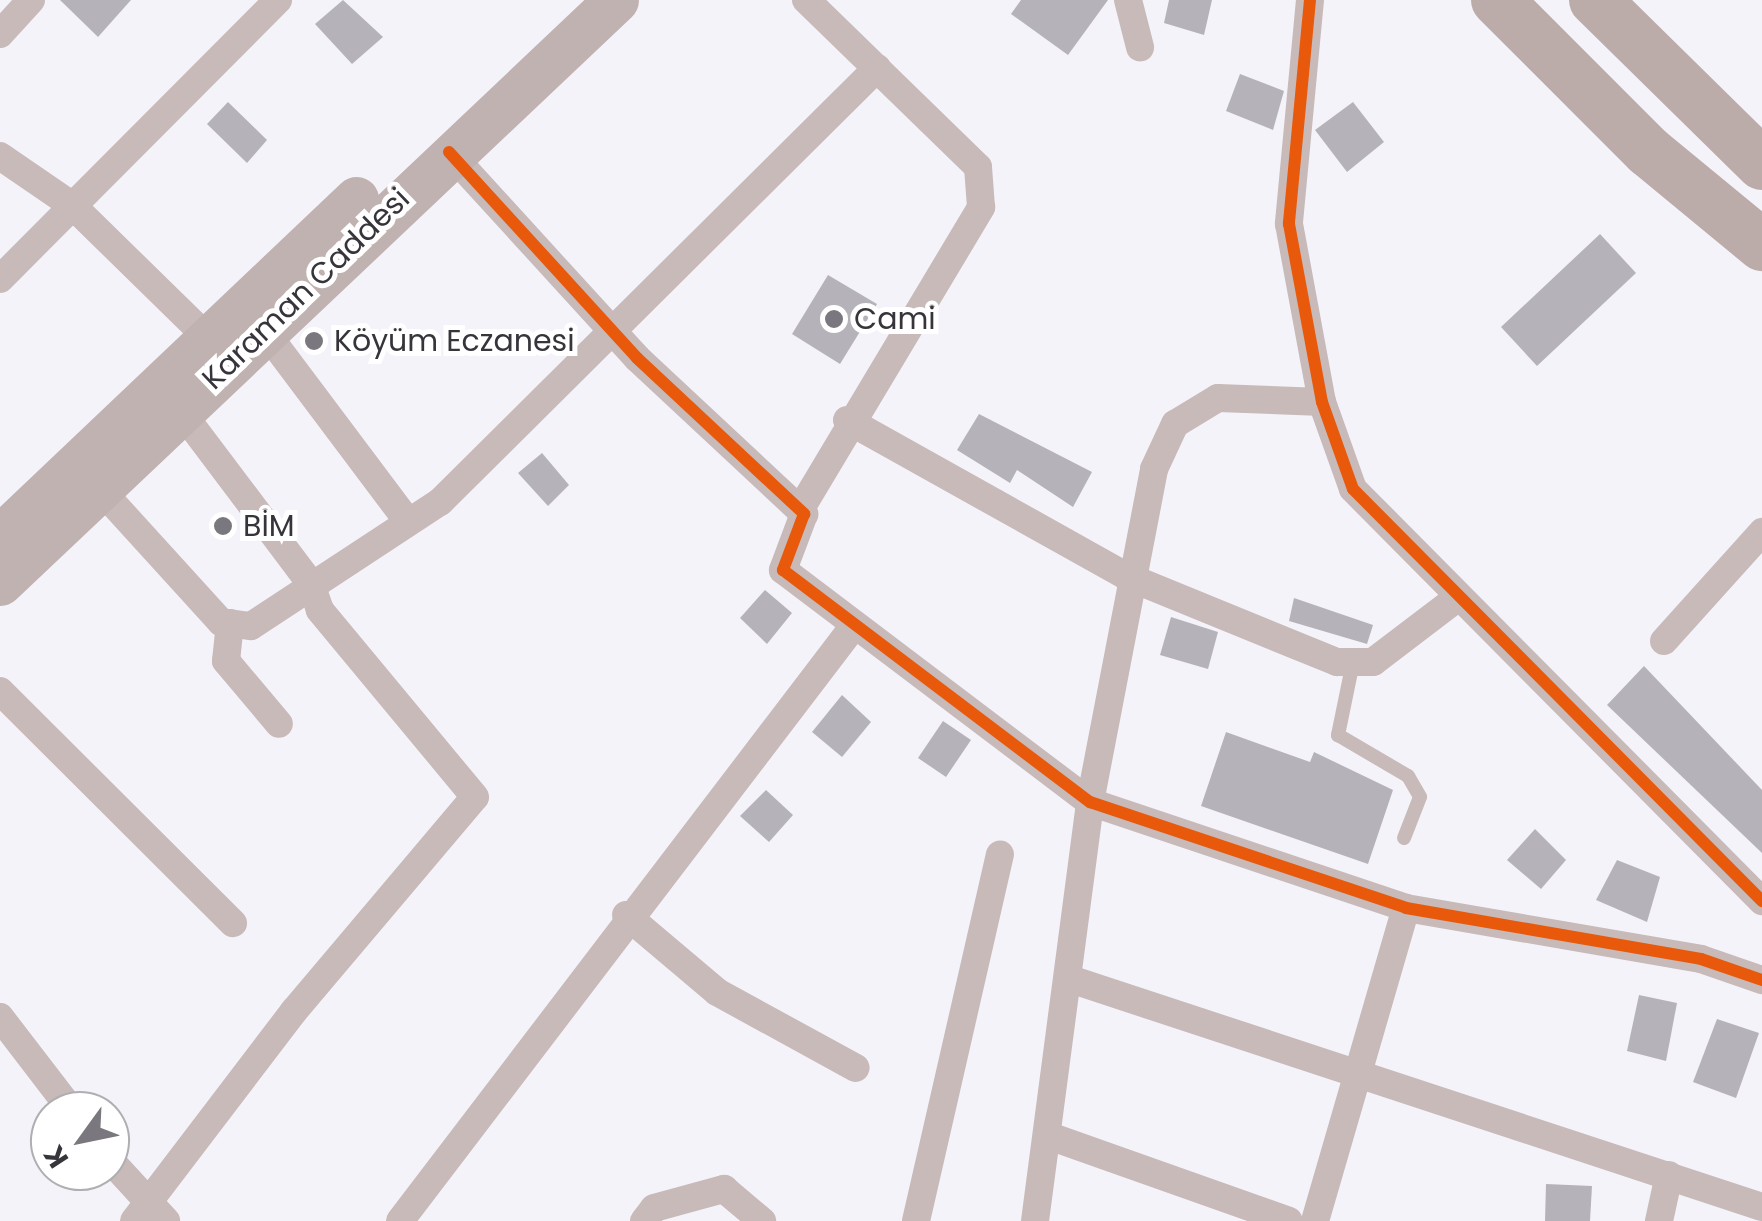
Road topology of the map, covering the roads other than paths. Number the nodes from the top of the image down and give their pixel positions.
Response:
1 (32, 0) edge
2 (278, 0) edge
3 (570, 0) edge
4 (616, 0) edge
5 (806, 0) edge
6 (1128, 0) edge
7 (1310, 0) edge
8 (1496, 0) edge
9 (1539, 0) edge
10 (1595, 0) edge
11 (1637, 0) edge
12 (0, 34) edge
13 (1140, 47) dead end
14 (877, 68) junction
15 (1762, 128) edge
16 (448, 152) junction
17 (0, 156) edge
18 (1762, 164) edge
19 (74, 206) junction
20 (1762, 226) edge
21 (1762, 245) edge
22 (0, 279) edge
23 (614, 327) junction
24 (264, 330) junction
25 (208, 337) junction
26 (1322, 402) junction
27 (180, 410) junction
28 (848, 420) junction
29 (99, 488) junction
30 (800, 510) junction
31 (408, 522) junction
32 (1762, 532) edge
33 (0, 537) edge
34 (1126, 576) junction
35 (0, 583) edge
36 (310, 584) junction
37 (1457, 598) junction
38 (230, 623) junction
39 (853, 628) junction
40 (1664, 641) dead end
41 (1353, 662) junction
42 (0, 690) edge
43 (278, 724) dead end
44 (1090, 802) junction
45 (1404, 838) dead end
46 (1000, 854) dead end
47 (1762, 901) edge
48 (1406, 908) junction
49 (626, 915) junction
50 (233, 924) dead end
51 (1073, 980) junction
52 (1762, 980) edge
53 (0, 1018) edge
54 (856, 1068) dead end
55 (1364, 1074) junction
56 (57, 1091) edge
57 (1052, 1136) junction
58 (1669, 1175) junction
59 (130, 1189) edge
60 (1762, 1206) edge
61 (148, 1216) edge
62 (400, 1221) edge
63 (644, 1221) edge
64 (762, 1221) edge
65 (916, 1221) edge
66 (1035, 1221) edge
67 (1289, 1221) edge
68 (1315, 1221) edge
69 (1658, 1221) edge

1 - 12 street
2 - 19 street
3 - 25 main road, Karaman Caddesi
4 - 16 main road, Karaman Caddesi
5 - 14 street
6 - 13 street
7 - 26 street
8 - 21 highway
9 - 20 highway
10 - 18 highway
11 - 15 highway
14 - 23 street
14 - 28 street
16 - 23 street
16 - 24 main road, Karaman Caddesi
17 - 19 street
19 - 22 street
19 - 25 street
23 - 30 street
23 - 31 street
24 - 27 main road, Karaman Caddesi
24 - 31 street
25 - 33 main road, Karaman Caddesi
26 - 34 street
26 - 37 street
27 - 29 main road, Karaman Caddesi
27 - 36 street
28 - 30 street
28 - 34 street
29 - 35 main road, Karaman Caddesi
29 - 38 street
30 - 39 street
31 - 36 street
32 - 40 street
34 - 41 street
34 - 44 street
36 - 38 street
36 - 61 street
37 - 41 street
37 - 47 street
38 - 43 street
39 - 44 street
39 - 49 street
41 - 45 lane
42 - 50 street
44 - 48 street
44 - 51 street
46 - 65 street
48 - 52 street
48 - 55 street
49 - 54 street
49 - 62 street
51 - 55 street
51 - 57 street
53 - 56 street
55 - 58 street
55 - 68 street
57 - 66 street
57 - 67 street
58 - 60 street
58 - 69 street
59 - 61 street
63 - 64 street

